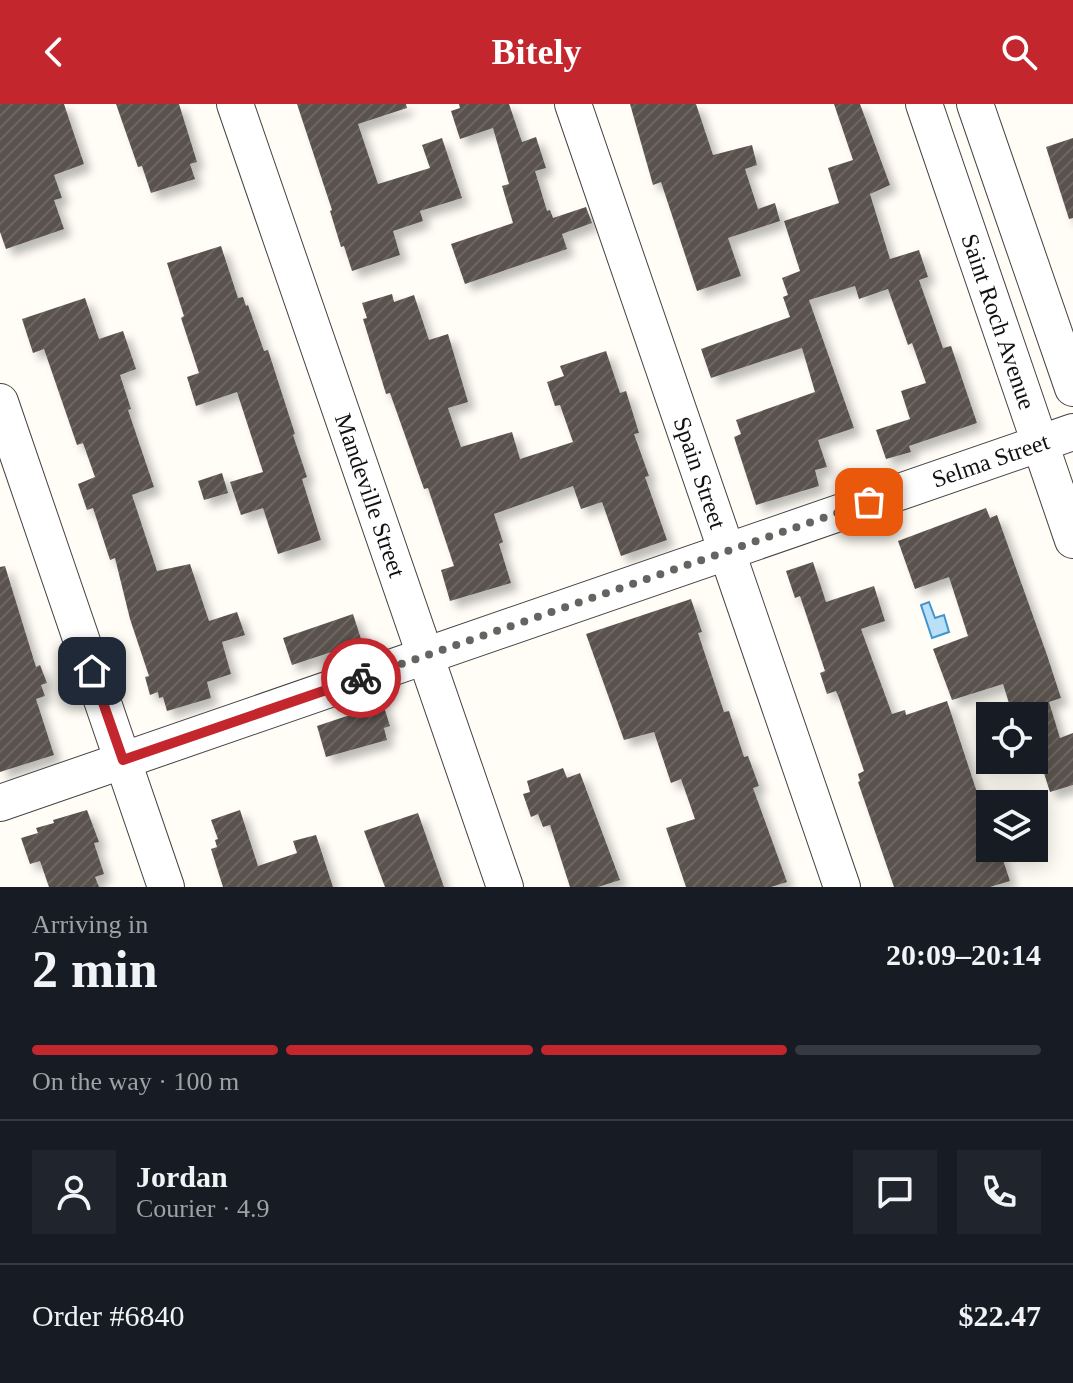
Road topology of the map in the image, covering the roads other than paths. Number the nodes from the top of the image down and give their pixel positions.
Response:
1 (235, 104) edge
2 (573, 104) edge
3 (924, 104) edge
4 (975, 104) edge
5 (1073, 388) edge
6 (0, 402) edge
7 (1057, 438) edge
8 (1073, 540) edge
9 (727, 552) junction
10 (425, 656) junction
11 (123, 760) junction
12 (0, 803) edge
13 (166, 887) edge
14 (505, 887) edge
15 (842, 887) edge

1 - 10 street, Mandeville Street
2 - 9 street, Spain Street
3 - 7 street, Saint Roch Avenue
4 - 5 street, Saint Roch Avenue
6 - 11 street
7 - 8 street, Saint Roch Avenue
7 - 9 street, Selma Street
9 - 10 street, Selma Street
9 - 15 street, Spain Street
10 - 11 street, Selma Street
10 - 14 street, Mandeville Street
11 - 12 street, Selma Street
11 - 13 street

